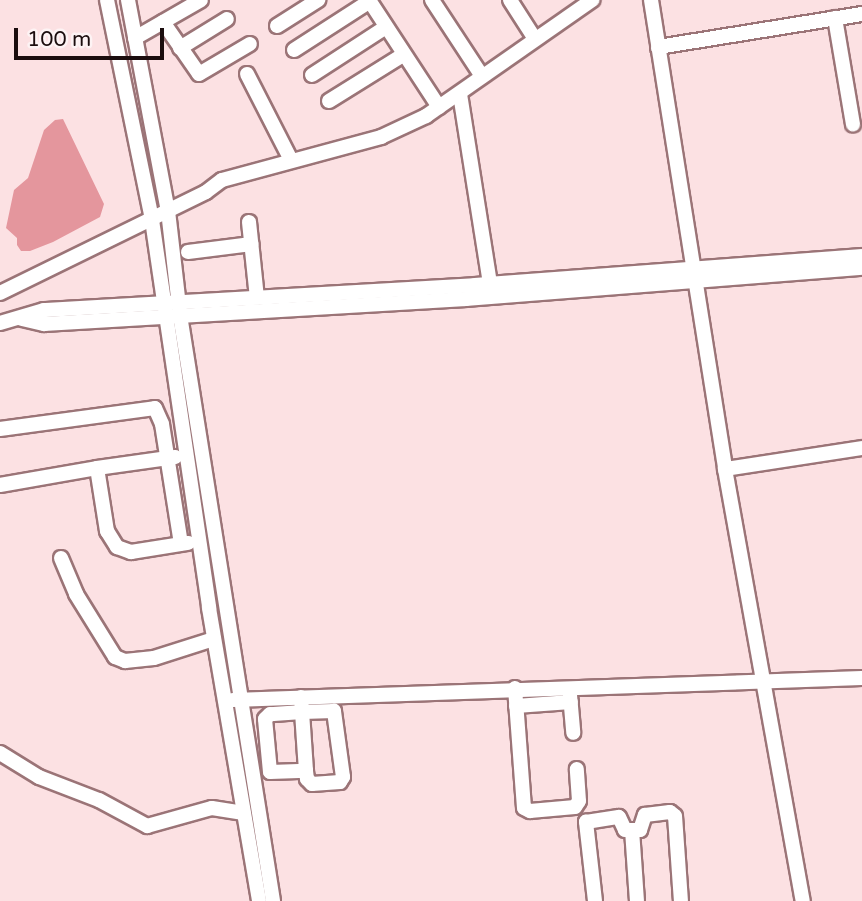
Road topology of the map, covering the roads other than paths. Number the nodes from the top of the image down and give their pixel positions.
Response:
1 (107, 0) edge
2 (128, 0) edge
3 (201, 0) edge
4 (318, 0) edge
5 (370, 0) edge
6 (432, 0) edge
7 (510, 0) edge
8 (592, 0) edge
9 (651, 0) edge
10 (862, 14) edge
11 (835, 18) junction
12 (227, 19) dead end
13 (163, 22) junction
14 (277, 26) dead end
15 (386, 27) junction
16 (135, 38) junction
17 (534, 38) junction
18 (250, 44) dead end
19 (658, 47) junction
20 (180, 48) junction
21 (294, 50) dead end
22 (404, 55) junction
23 (247, 74) dead end
24 (312, 75) dead end
25 (482, 76) junction
26 (460, 94) junction
27 (329, 101) dead end
28 (439, 107) junction
29 (853, 124) dead end
30 (291, 160) junction
31 (168, 211) junction
32 (152, 220) junction
33 (249, 222) dead end
34 (251, 244) junction
35 (188, 252) dead end
36 (862, 256) edge
37 (862, 268) edge
38 (695, 275) junction
39 (490, 284) junction
40 (0, 293) edge
41 (257, 298) junction
42 (173, 310) junction
43 (0, 323) edge
44 (0, 429) edge
45 (862, 448) edge
46 (187, 456) junction
47 (168, 457) junction
48 (97, 468) junction
49 (725, 469) junction
50 (0, 485) edge
51 (200, 542) junction
52 (181, 544) junction
53 (61, 558) dead end
54 (214, 639) junction
55 (862, 678) edge
56 (762, 680) junction
57 (569, 686) junction
58 (515, 688) junction
59 (302, 697) junction
60 (240, 700) junction
61 (225, 701) junction
62 (570, 702) junction
63 (516, 706) junction
64 (302, 712) junction
65 (573, 733) dead end
66 (0, 754) edge
67 (577, 769) dead end
68 (306, 771) junction
69 (244, 813) junction
70 (632, 830) junction
71 (259, 901) edge
72 (273, 901) edge
73 (595, 901) edge
74 (637, 901) edge
75 (681, 901) edge
76 (803, 901) edge

1 - 32 street
2 - 16 street
3 - 13 street
4 - 14 street
5 - 15 street
5 - 21 street
6 - 25 street
7 - 17 street
8 - 17 street
9 - 19 street
10 - 11 street
11 - 19 street
11 - 29 street
12 - 20 street
13 - 16 street
13 - 20 street
15 - 22 street
15 - 24 street
16 - 31 street
17 - 25 street
18 - 20 street
19 - 38 street
22 - 27 street
22 - 28 street
23 - 30 street
25 - 26 street
26 - 28 street
26 - 39 street
28 - 30 street
30 - 31 street
31 - 32 street
31 - 42 street
32 - 40 street
32 - 42 street
33 - 34 street
34 - 35 street
34 - 41 street
36 - 38 street
37 - 38 street
38 - 39 street
38 - 42 street
38 - 49 street
39 - 41 street
41 - 42 street
42 - 43 street
42 - 46 street
42 - 60 street
44 - 47 street
45 - 49 street
46 - 47 street
46 - 51 street
47 - 48 street
47 - 52 street
48 - 50 street
48 - 52 street
49 - 56 street
51 - 52 street
51 - 54 street
53 - 54 street
54 - 61 street
55 - 56 street
56 - 57 street
56 - 76 street
57 - 58 street
57 - 62 street
58 - 59 street
58 - 63 street
59 - 60 street
59 - 64 street
60 - 61 street
60 - 72 street
61 - 69 street
62 - 63 street
62 - 65 street
63 - 67 street
64 - 68 street
64 - 68 street
64 - 68 street
66 - 69 street
69 - 71 street
70 - 73 street
70 - 74 street
70 - 75 street

